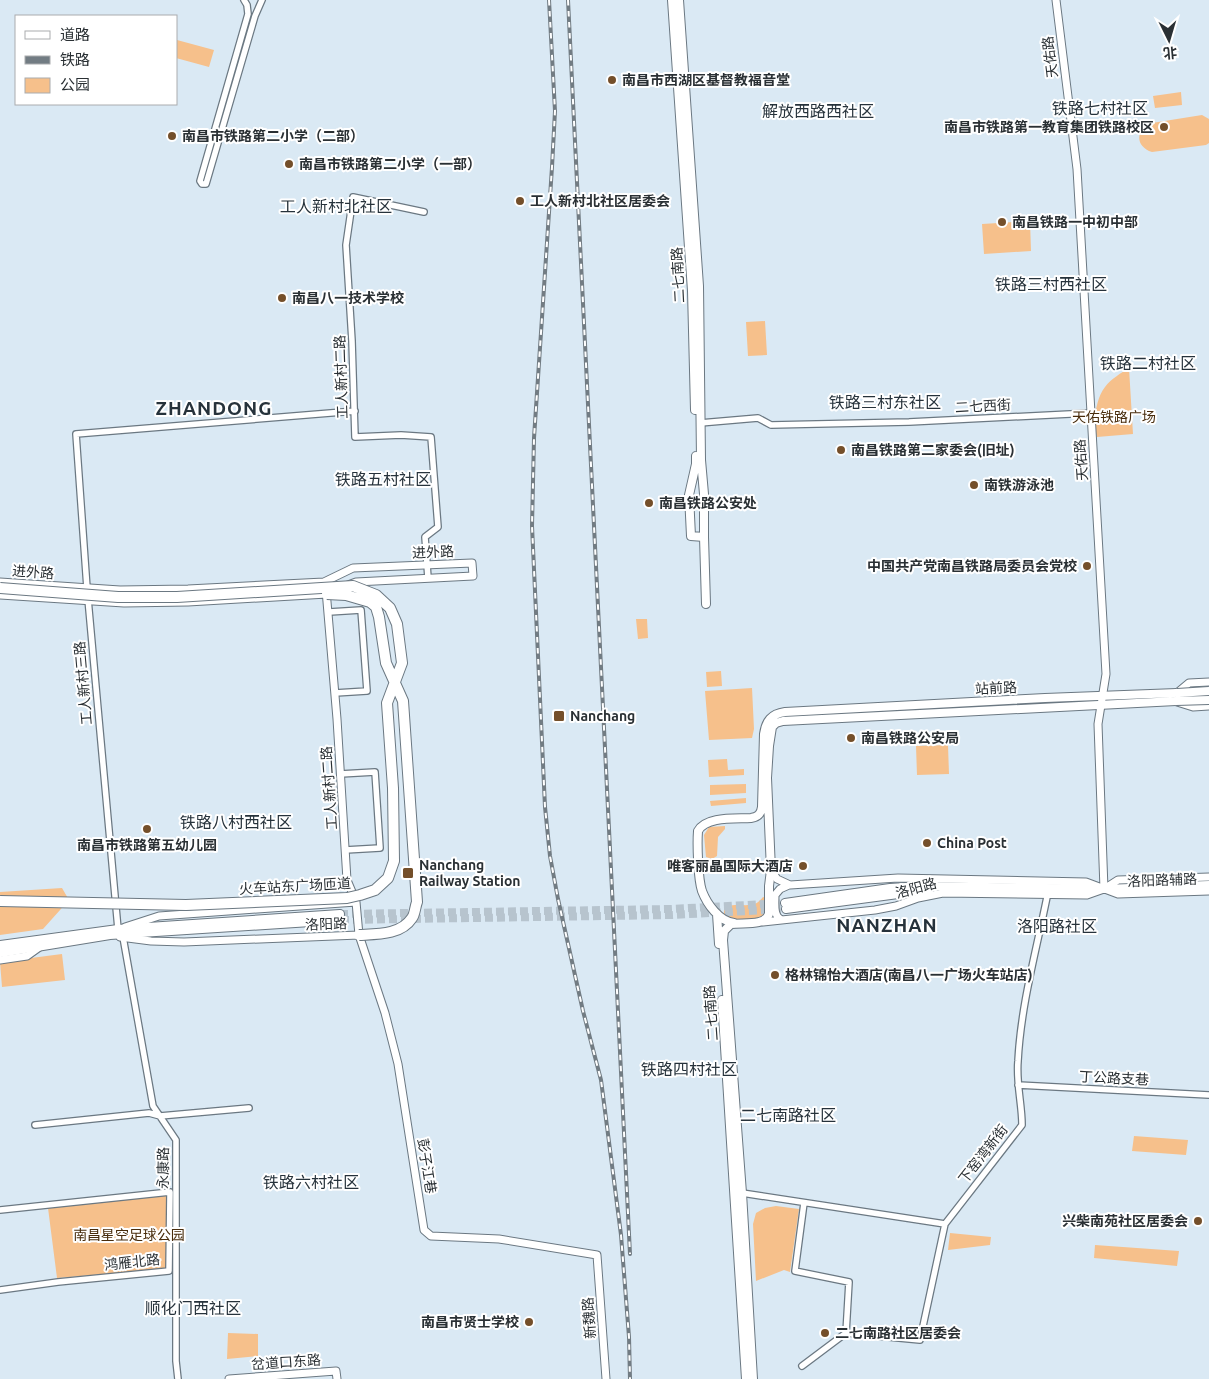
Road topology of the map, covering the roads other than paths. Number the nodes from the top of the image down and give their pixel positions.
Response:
1 (244, 0) edge
2 (262, 0) edge
3 (672, 0) edge
4 (679, 0) edge
5 (1056, 0) edge
6 (424, 212) dead end
7 (354, 411) junction
8 (1090, 413) junction
9 (700, 423) junction
10 (704, 537) junction
11 (427, 565) junction
12 (428, 578) junction
13 (0, 582) edge
14 (324, 582) junction
15 (0, 588) edge
16 (87, 588) junction
17 (0, 594) edge
18 (327, 594) junction
19 (88, 601) junction
20 (706, 604) dead end
21 (329, 612) junction
22 (394, 682) junction
23 (1209, 682) edge
24 (1209, 691) edge
25 (335, 693) junction
26 (1103, 695) junction
27 (1177, 697) junction
28 (1209, 700) edge
29 (1100, 705) junction
30 (1209, 706) edge
31 (785, 712) junction
32 (786, 721) junction
33 (340, 774) junction
34 (345, 850) junction
35 (771, 870) junction
36 (1209, 878) edge
37 (790, 885) junction
38 (1209, 885) edge
39 (1104, 889) junction
40 (1209, 892) edge
41 (1048, 893) junction
42 (0, 901) edge
43 (356, 902) junction
44 (717, 914) junction
45 (783, 920) junction
46 (763, 922) junction
47 (734, 924) junction
48 (118, 929) junction
49 (110, 935) junction
50 (359, 935) junction
51 (123, 937) junction
52 (0, 945) edge
53 (42, 946) junction
54 (0, 953) edge
55 (0, 960) edge
56 (1018, 1085) junction
57 (1209, 1095) edge
58 (249, 1108) dead end
59 (160, 1116) junction
60 (35, 1125) dead end
61 (742, 1194) junction
62 (804, 1203) junction
63 (0, 1210) edge
64 (945, 1224) junction
65 (597, 1255) joint
66 (0, 1290) edge
67 (846, 1333) junction
68 (802, 1366) dead end
69 (178, 1379) edge
70 (229, 1379) edge
71 (337, 1379) edge
72 (606, 1379) edge
73 (746, 1379) edge
74 (753, 1379) edge

1 - 2 street
3 - 10 main road, 二七南路
4 - 9 main road, 二七南路
5 - 8 street, 天佑路
6 - 7 street, 工人新村二路
7 - 11 street, 工人新村二路
7 - 16 street, 工人新村三路
8 - 9 street, 二七西街
8 - 26 street, 天佑路
9 - 10 main road, 二七南路
10 - 20 main road, 二七南路
11 - 12 street, 工人新村二路
11 - 12 street, 进外路
11 - 14 street, 进外路
12 - 18 street, 进外路
13 - 16 street, 进外路
14 - 16 street, 进外路
14 - 18 street, 工人新村二路
15 - 22 highway, 火车站东广场匝道, bridge
16 - 19 street, 工人新村三路
17 - 19 street, 进外路
18 - 19 street, 进外路
18 - 21 street, 工人新村二路
18 - 22 highway, bridge
19 - 48 street, 工人新村三路
21 - 25 street, 工人新村二路
21 - 25 street
22 - 42 highway, 火车站东广场匝道, bridge
22 - 50 highway, bridge
23 - 27 street
24 - 27 main road, 站前路, bridge
25 - 33 street, 工人新村二路
26 - 27 main road, 站前路
26 - 29 street, 天佑路
26 - 31 main road, 站前路
27 - 28 main road, 站前路, bridge
27 - 29 main road, 站前路
27 - 30 street
29 - 32 main road, 站前路
29 - 39 street, 天佑路
31 - 32 main road
31 - 44 main road, 二七南路
32 - 35 main road
33 - 34 street, 工人新村二路
33 - 34 street
34 - 43 street, 工人新村二路
35 - 37 street
35 - 46 main road
36 - 39 street, 洛阳路辅路
37 - 39 street, 洛阳路
37 - 45 street
38 - 39 main road, 洛阳路
39 - 40 street, 洛阳路辅路
39 - 41 main road, 洛阳路
39 - 41 main road, 洛阳路
41 - 45 street, 洛阳路
41 - 56 street, 下窑湾新街
43 - 48 street, 洛阳路
43 - 50 street, 洛阳路
44 - 47 main road
44 - 73 main road, 二七南路
45 - 46 street, 洛阳路
46 - 47 main road
47 - 61 main road, 二七南路
48 - 49 main road, 洛阳路
48 - 52 main road, 洛阳路
49 - 51 street, 洛阳路
49 - 53 main road, 洛阳路
50 - 51 street, 洛阳路
50 - 65 street, 彭子江巷
51 - 59 street, 永康路
53 - 54 main road, 洛阳路
53 - 55 street
56 - 57 street, 丁公路支巷
56 - 64 street, 下窑湾新街
58 - 59 street
59 - 60 street
59 - 69 street, 永康路
61 - 62 street
61 - 74 main road, 二七南路
62 - 64 street
62 - 67 street
63 - 66 street, 鸿雁北路
64 - 67 street
65 - 72 street, 新魏路
67 - 68 street
70 - 71 street, 岔道口东路

